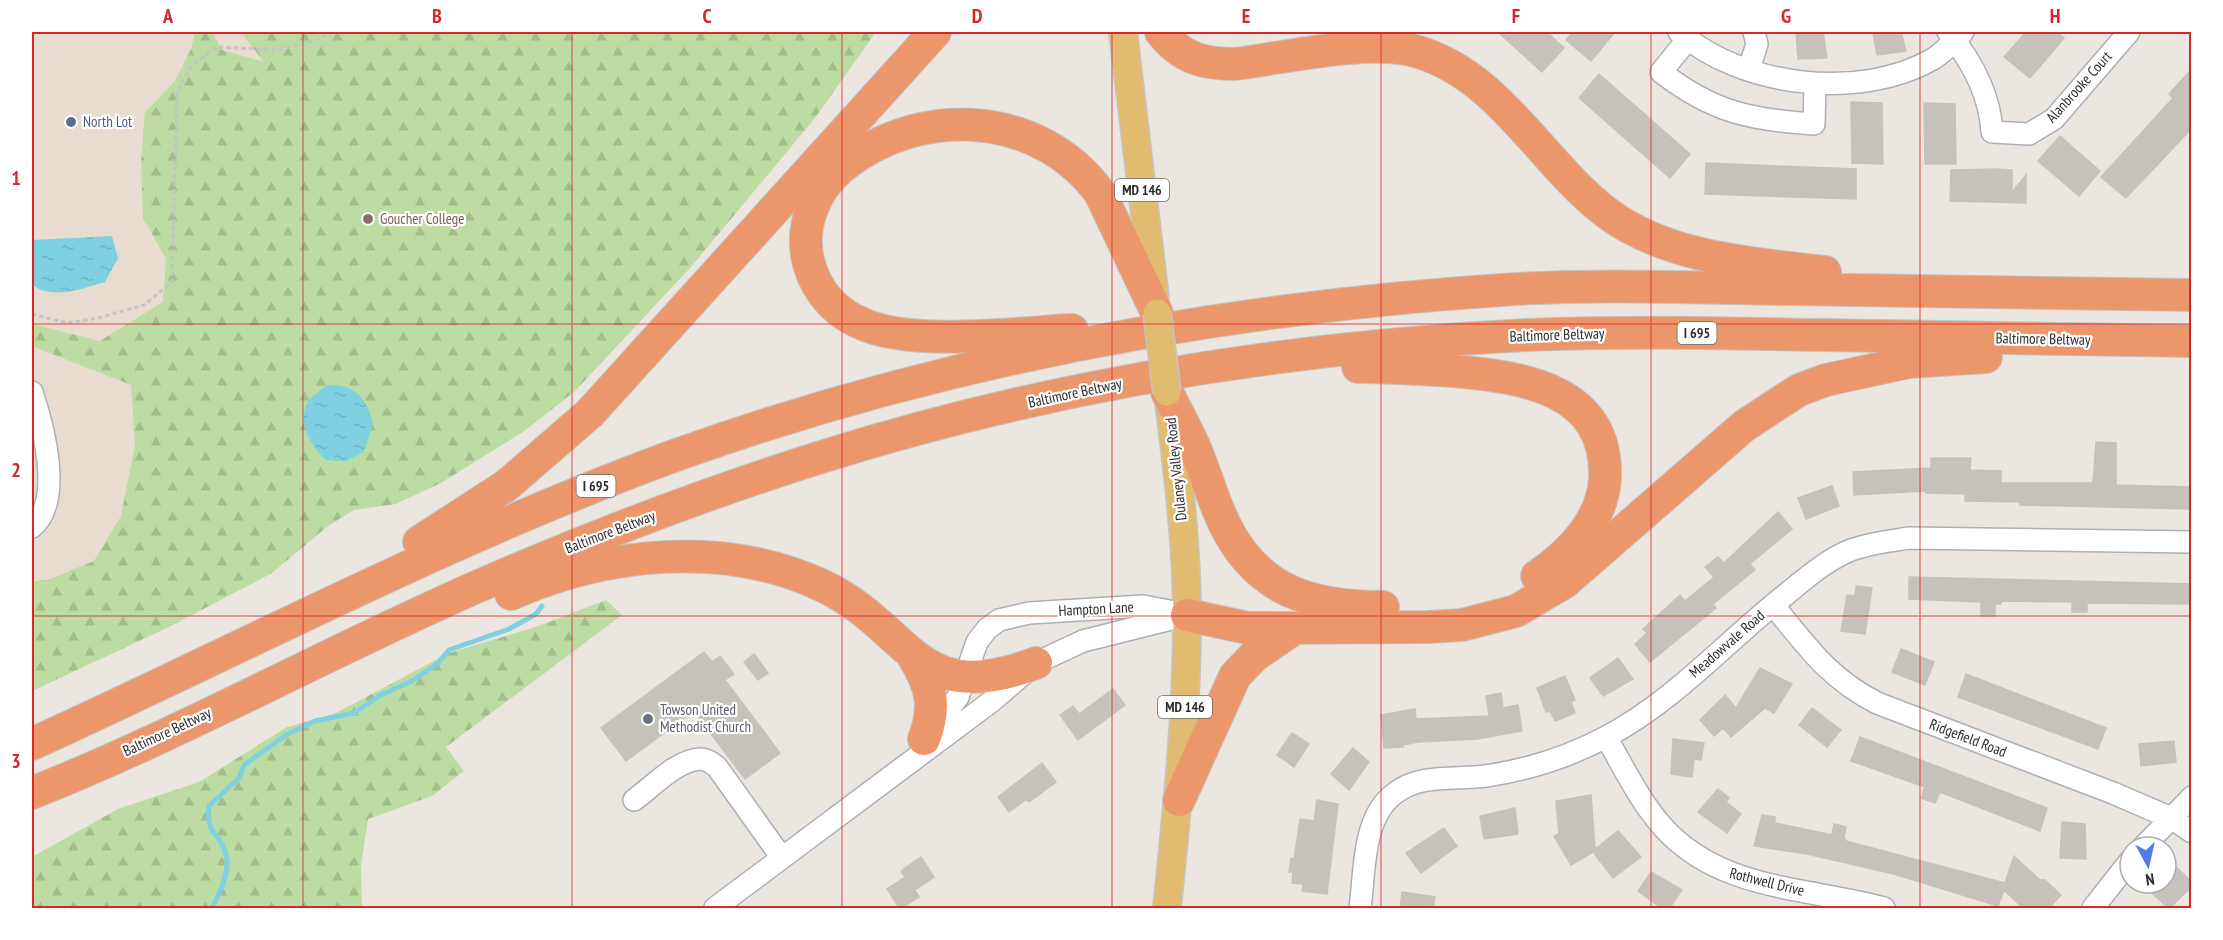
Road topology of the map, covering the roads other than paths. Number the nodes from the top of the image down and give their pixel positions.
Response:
1 (935, 32) edge
2 (1123, 32) edge
3 (1161, 32) edge
4 (1754, 32) edge
5 (2129, 32) edge
6 (1955, 34) edge
7 (1683, 35) edge
8 (1749, 69) junction
9 (1815, 84) junction
10 (1140, 252) junction
11 (2192, 286) edge
12 (2007, 292) junction
13 (2100, 294) junction
14 (2192, 295) edge
15 (1157, 313) joint
16 (1194, 323) junction
17 (2192, 341) edge
18 (2192, 351) edge
19 (1203, 369) junction
20 (32, 392) edge
21 (1167, 392) joint
22 (1184, 447) junction
23 (32, 527) edge
24 (2192, 542) edge
25 (1773, 605) junction
26 (1187, 615) junction
27 (1295, 628) junction
28 (223, 655) junction
29 (913, 656) junction
30 (1036, 663) junction
31 (966, 678) junction
32 (1606, 736) junction
33 (924, 739) junction
34 (32, 744) edge
35 (882, 782) junction
36 (39, 790) edge
37 (2192, 797) edge
38 (634, 800) dead end
39 (1179, 800) junction
40 (2171, 819) junction
41 (2192, 832) edge
42 (2155, 835) edge
43 (782, 858) junction
44 (2118, 873) edge
45 (715, 909) edge
46 (1167, 909) edge
47 (1360, 909) edge
48 (1884, 909) edge
49 (2093, 909) edge

1 - 28 highway
2 - 10 main road, MD 146
3 - 12 highway
4 - 8 street
5 - 6 street, Alanbrooke Court
6 - 9 street
7 - 8 street
7 - 9 street
8 - 9 street
10 - 15 highway
10 - 16 highway
11 - 13 highway
12 - 13 highway, I 695
12 - 16 highway, I 695
13 - 14 highway, I 695
15 - 21 main road, bridge
16 - 28 highway, I 695
17 - 19 highway, Baltimore Beltway / I 695
18 - 27 highway
19 - 22 highway
19 - 36 highway, Baltimore Beltway / I 695
20 - 23 street
21 - 22 highway
22 - 26 main road, Dulaney Valley Road / MD 146
24 - 25 street, Meadowvale Road
25 - 32 street, Meadowvale Road
25 - 40 street, Ridgefield Road
26 - 27 highway
26 - 30 street, Hampton Lane
26 - 31 street, Hampton Lane
26 - 39 main road, Dulaney Valley Road / MD 146
27 - 39 highway
28 - 34 highway, I 695
29 - 31 highway
29 - 33 highway
29 - 36 highway
30 - 31 highway
30 - 35 street, Hampton Lane
31 - 33 street, Hampton Lane
32 - 47 street, Meadowvale Road
32 - 48 street, Rothwell Drive
33 - 35 street, Hampton Lane
35 - 43 street, Hampton Lane
37 - 40 street
38 - 43 street
39 - 46 main road, Dulaney Valley Road / MD 146
40 - 41 street, Ridgefield Road
40 - 42 street
43 - 45 street, Hampton Lane
44 - 49 street

